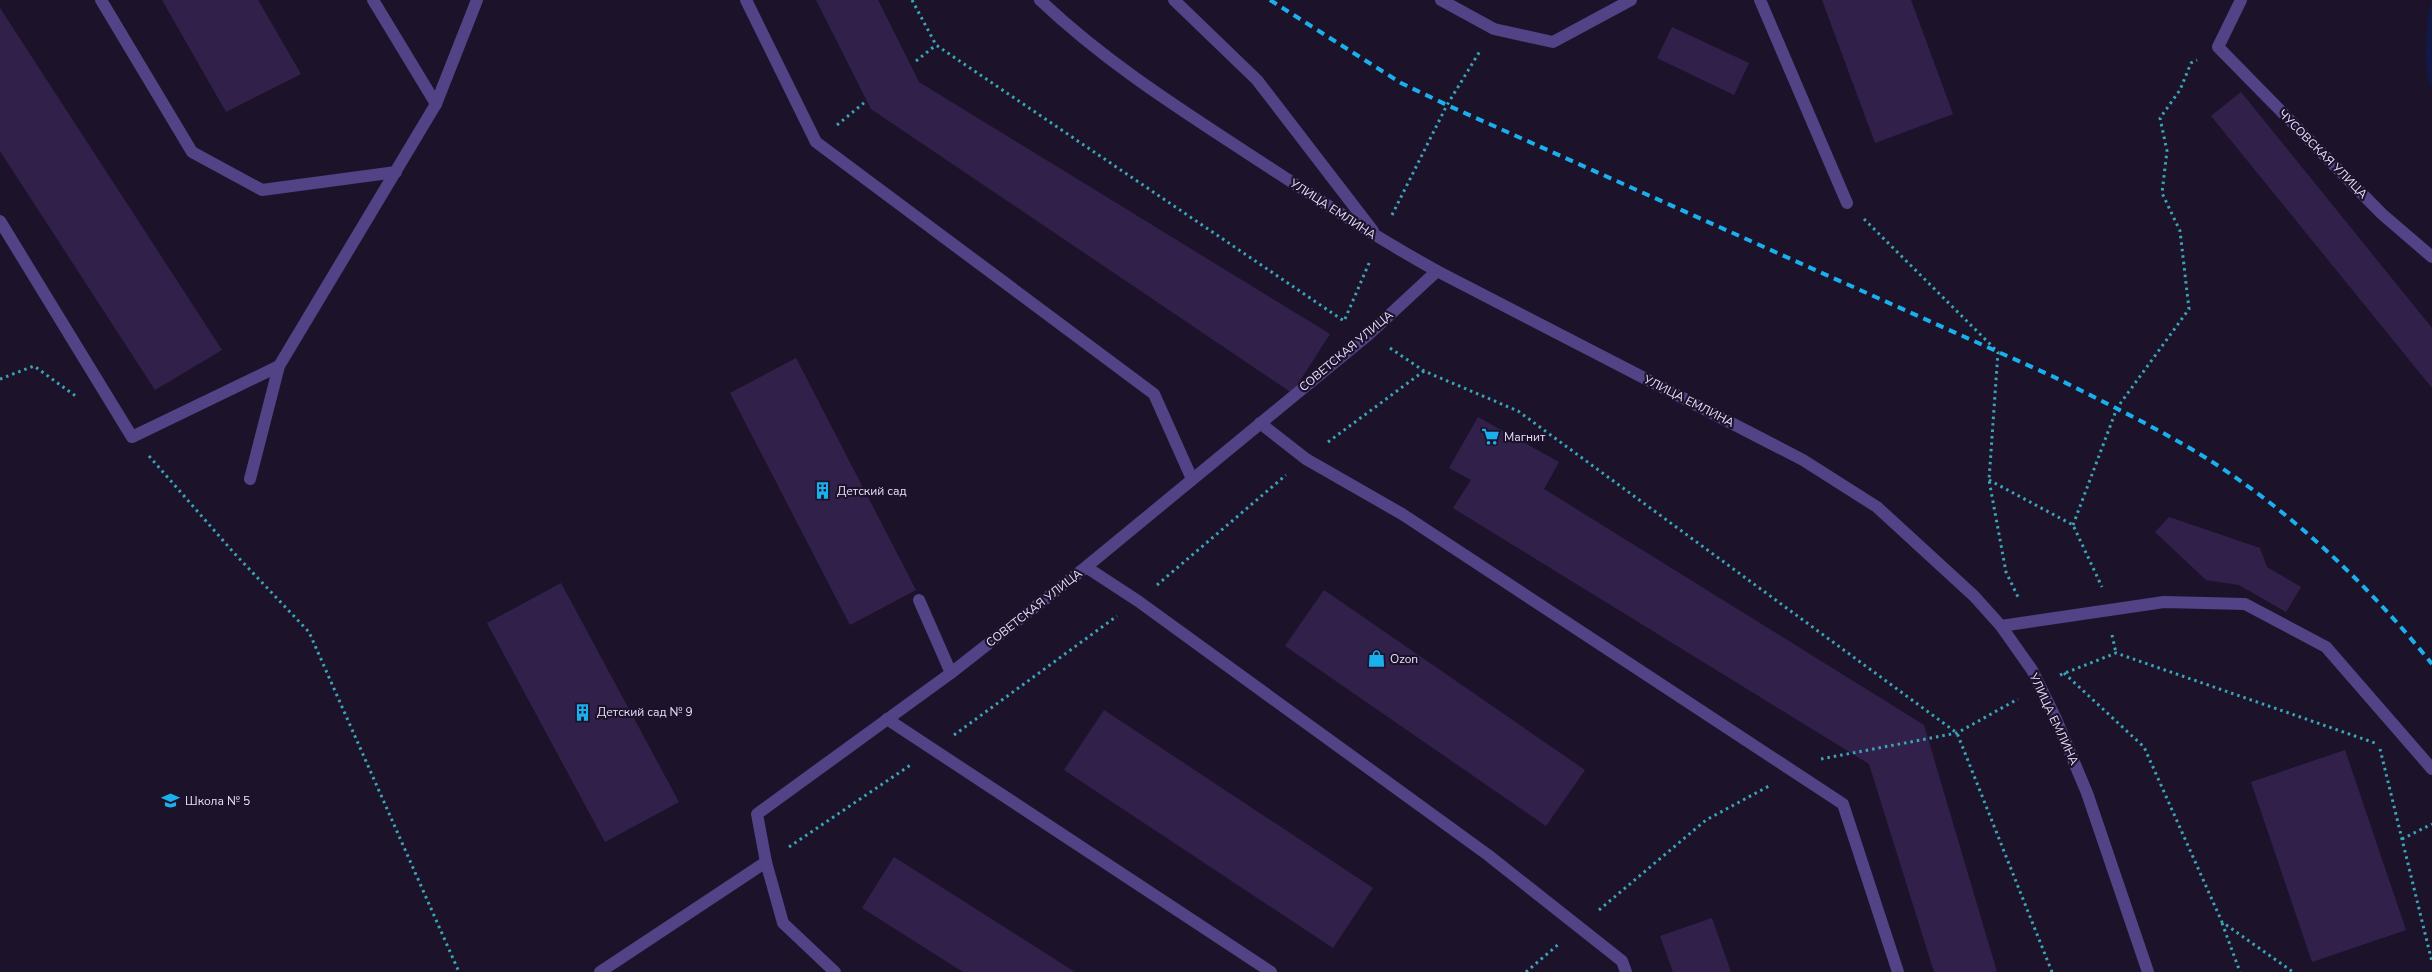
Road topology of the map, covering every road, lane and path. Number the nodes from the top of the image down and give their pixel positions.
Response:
1 (101, 0) edge
2 (374, 0) edge
3 (477, 0) edge
4 (746, 0) edge
5 (912, 0) edge
6 (1040, 0) edge
7 (1174, 0) edge
8 (1442, 0) edge
9 (1631, 0) edge
10 (1760, 0) edge
11 (2241, 0) edge
12 (1494, 29) junction
13 (936, 44) junction
14 (2218, 47) junction
15 (916, 61) dead end
16 (865, 102) dead end
17 (436, 104) junction
18 (816, 142) junction
19 (396, 172) junction
20 (1847, 203) joint
21 (0, 221) edge
22 (1380, 239) junction
23 (2432, 257) edge
24 (1437, 271) junction
25 (1344, 321) junction
26 (1369, 334) junction
27 (279, 366) junction
28 (1424, 371) junction
29 (0, 379) edge
30 (79, 399) dead end
31 (1260, 423) junction
32 (132, 437) junction
33 (1306, 459) junction
34 (250, 479) dead end
35 (1192, 479) junction
36 (1989, 480) junction
37 (2073, 525) junction
38 (1086, 567) junction
39 (919, 600) dead end
40 (1138, 601) junction
41 (2108, 610) junction
42 (2030, 622) junction
43 (2001, 626) junction
44 (2116, 653) junction
45 (2059, 666) dead end
46 (951, 673) junction
47 (2064, 673) junction
48 (2040, 686) junction
49 (887, 719) junction
50 (1957, 733) junction
51 (934, 750) junction
52 (2432, 769) edge
53 (1794, 772) junction
54 (2432, 824) edge
55 (2402, 839) junction
56 (766, 862) junction
57 (2222, 922) junction
58 (1579, 927) junction
59 (2432, 962) edge
60 (833, 971) edge
61 (459, 972) edge
62 (600, 972) edge
63 (1271, 972) edge
64 (1526, 972) edge
65 (1626, 972) edge
66 (1898, 972) edge
67 (2052, 972) edge
68 (2148, 972) edge
69 (2240, 972) edge
70 (2293, 972) edge

1 - 19 street
2 - 17 street
3 - 17 street
4 - 18 street
5 - 13 path
6 - 22 street, УЛИЦА ЕМЛИНА
7 - 22 street
8 - 12 street
9 - 12 street
10 - 20 street
11 - 14 street
12 - 22 path
13 - 15 path
13 - 25 path
14 - 23 street, ЧУСОВСКАЯ УЛИЦА
14 - 37 path
16 - 18 path
17 - 19 street
18 - 35 street
19 - 27 street
20 - 36 path
21 - 32 street
22 - 24 street, УЛИЦА ЕМЛИНА
22 - 25 path
24 - 26 street, СОВЕТСКАЯ УЛИЦА
24 - 43 street, УЛИЦА ЕМЛИНА
25 - 26 path
26 - 28 path
26 - 31 street, СОВЕТСКАЯ УЛИЦА
27 - 32 street
27 - 34 street
28 - 33 path
28 - 50 path
29 - 30 path
31 - 33 street
31 - 35 street, СОВЕТСКАЯ УЛИЦА
32 - 61 path
33 - 40 path
33 - 53 street
35 - 38 street, СОВЕТСКАЯ УЛИЦА
36 - 37 path
36 - 42 path
37 - 41 path
38 - 40 street
38 - 46 street, СОВЕТСКАЯ УЛИЦА
39 - 46 street
40 - 51 path
40 - 58 street
41 - 42 street
41 - 44 path
41 - 52 street
42 - 43 street
43 - 48 street, УЛИЦА ЕМЛИНА
44 - 47 path
44 - 55 path
45 - 47 path
46 - 49 street, СОВЕТСКАЯ УЛИЦА
47 - 48 path
47 - 57 path
48 - 50 path
48 - 68 street, УЛИЦА ЕМЛИНА
49 - 51 street
49 - 56 street, СОВЕТСКАЯ УЛИЦА
50 - 53 path
50 - 67 path
51 - 56 path
51 - 63 street
53 - 58 path
53 - 66 street
54 - 55 path
55 - 59 path
56 - 60 street, СОВЕТСКАЯ УЛИЦА
56 - 62 street
57 - 69 path
57 - 70 path
58 - 64 path
58 - 65 street

